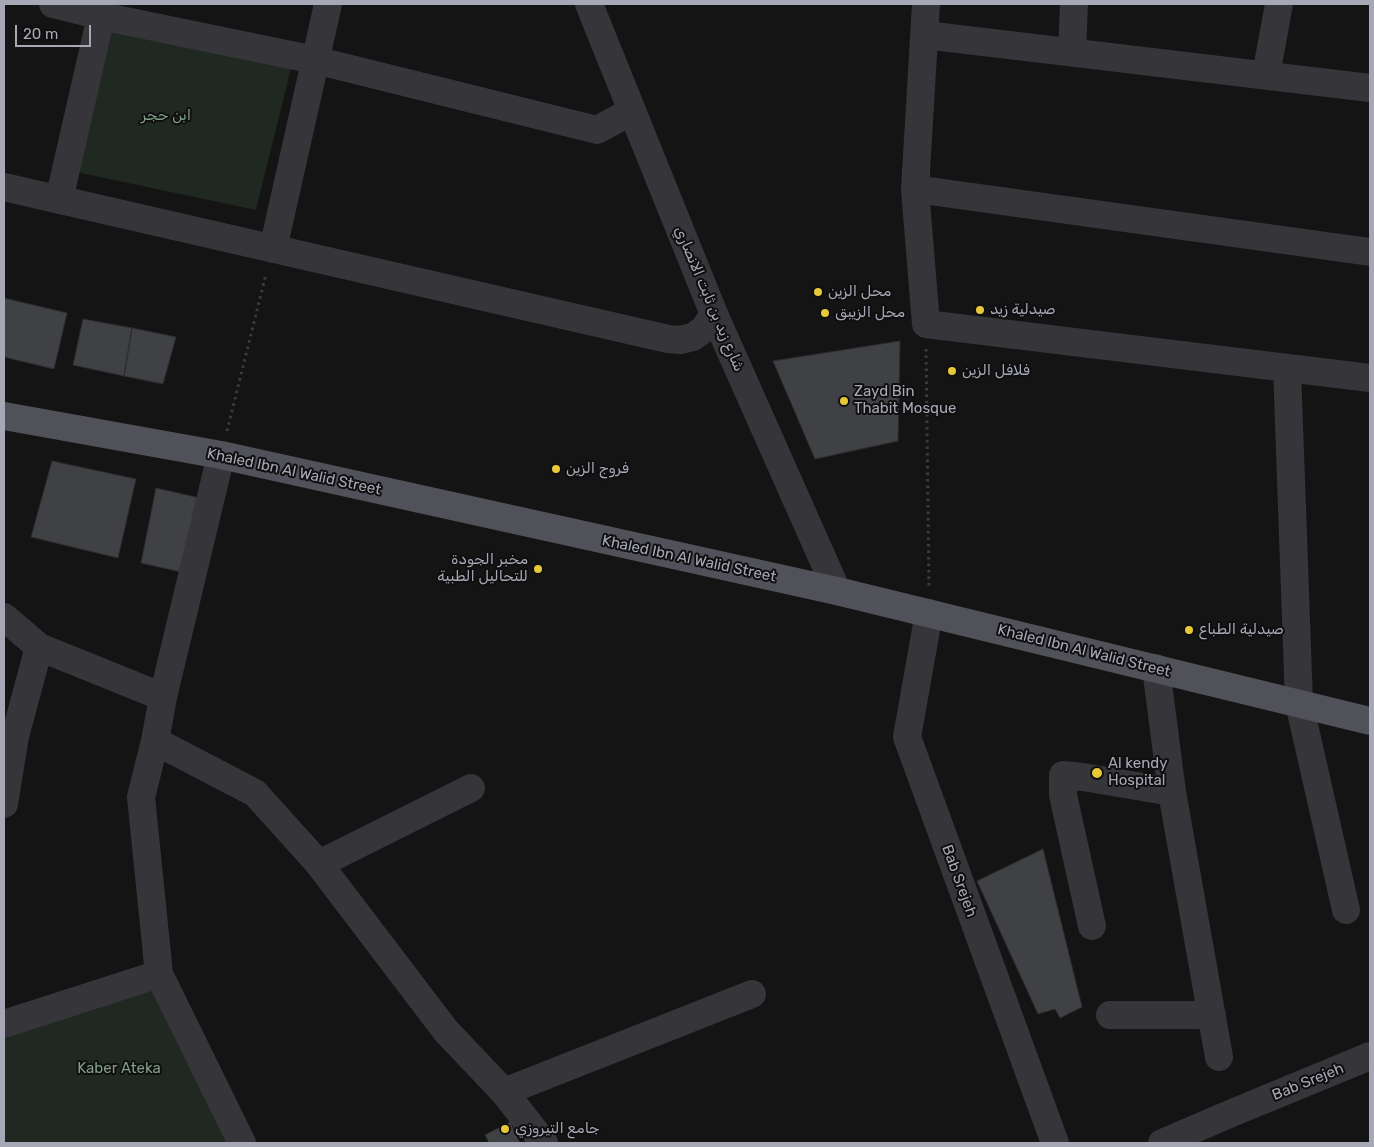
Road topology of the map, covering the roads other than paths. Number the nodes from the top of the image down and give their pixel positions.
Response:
1 (53, 4) edge
2 (328, 4) edge
3 (589, 4) edge
4 (926, 4) edge
5 (1074, 4) edge
6 (1279, 4) edge
7 (101, 16) junction
8 (925, 35) junction
9 (1072, 52) junction
10 (315, 60) junction
11 (1266, 76) junction
12 (1370, 88) edge
13 (632, 111) junction
14 (4, 187) edge
15 (915, 188) junction
16 (59, 200) junction
17 (273, 249) junction
18 (1370, 252) edge
19 (714, 314) junction
20 (1287, 368) junction
21 (1370, 378) edge
22 (4, 416) edge
23 (221, 455) junction
24 (837, 591) junction
25 (929, 613) junction
26 (4, 617) edge
27 (38, 647) junction
28 (1156, 668) junction
29 (163, 697) junction
30 (1298, 703) junction
31 (1370, 721) edge
32 (155, 741) junction
33 (470, 788) dead end
34 (1172, 792) junction
35 (4, 804) edge
36 (319, 864) junction
37 (1346, 910) dead end
38 (1092, 926) dead end
39 (159, 974) junction
40 (752, 994) dead end
41 (1110, 1015) dead end
42 (1212, 1015) junction
43 (4, 1024) edge
44 (1370, 1056) edge
45 (1219, 1057) dead end
46 (504, 1092) junction
47 (242, 1143) edge
48 (544, 1143) edge
49 (1055, 1143) edge
50 (1162, 1143) edge

1 - 7 street
2 - 10 street
3 - 13 street, شارع زيد بن ثابت الانصاري
4 - 8 street
5 - 9 street
6 - 11 street
7 - 10 street
7 - 16 street
8 - 9 street
8 - 15 street
9 - 11 street
10 - 13 street
10 - 17 street
11 - 12 street
13 - 19 street, شارع زيد بن ثابت الانصاري
14 - 16 street
15 - 18 street
15 - 20 street
16 - 17 street
17 - 19 street
19 - 24 street, شارع زيد بن ثابت الانصاري
20 - 21 street
20 - 30 street
22 - 23 main road, Khaled Ibn Al Walid Street
23 - 24 main road, Khaled Ibn Al Walid Street
23 - 29 street
24 - 25 main road, Khaled Ibn Al Walid Street
25 - 28 main road, Khaled Ibn Al Walid Street
25 - 49 street, Bab Srejeh
26 - 27 street
27 - 29 street
27 - 35 street
28 - 30 main road, Khaled Ibn Al Walid Street
28 - 34 street
29 - 32 street
30 - 31 main road, Khaled Ibn Al Walid Street
30 - 37 street
32 - 36 street
32 - 39 street
33 - 36 street
34 - 38 street
34 - 42 street
36 - 46 street
39 - 43 street
39 - 47 street
40 - 46 street
41 - 42 street
42 - 45 street
44 - 50 street, Bab Srejeh
46 - 48 street

